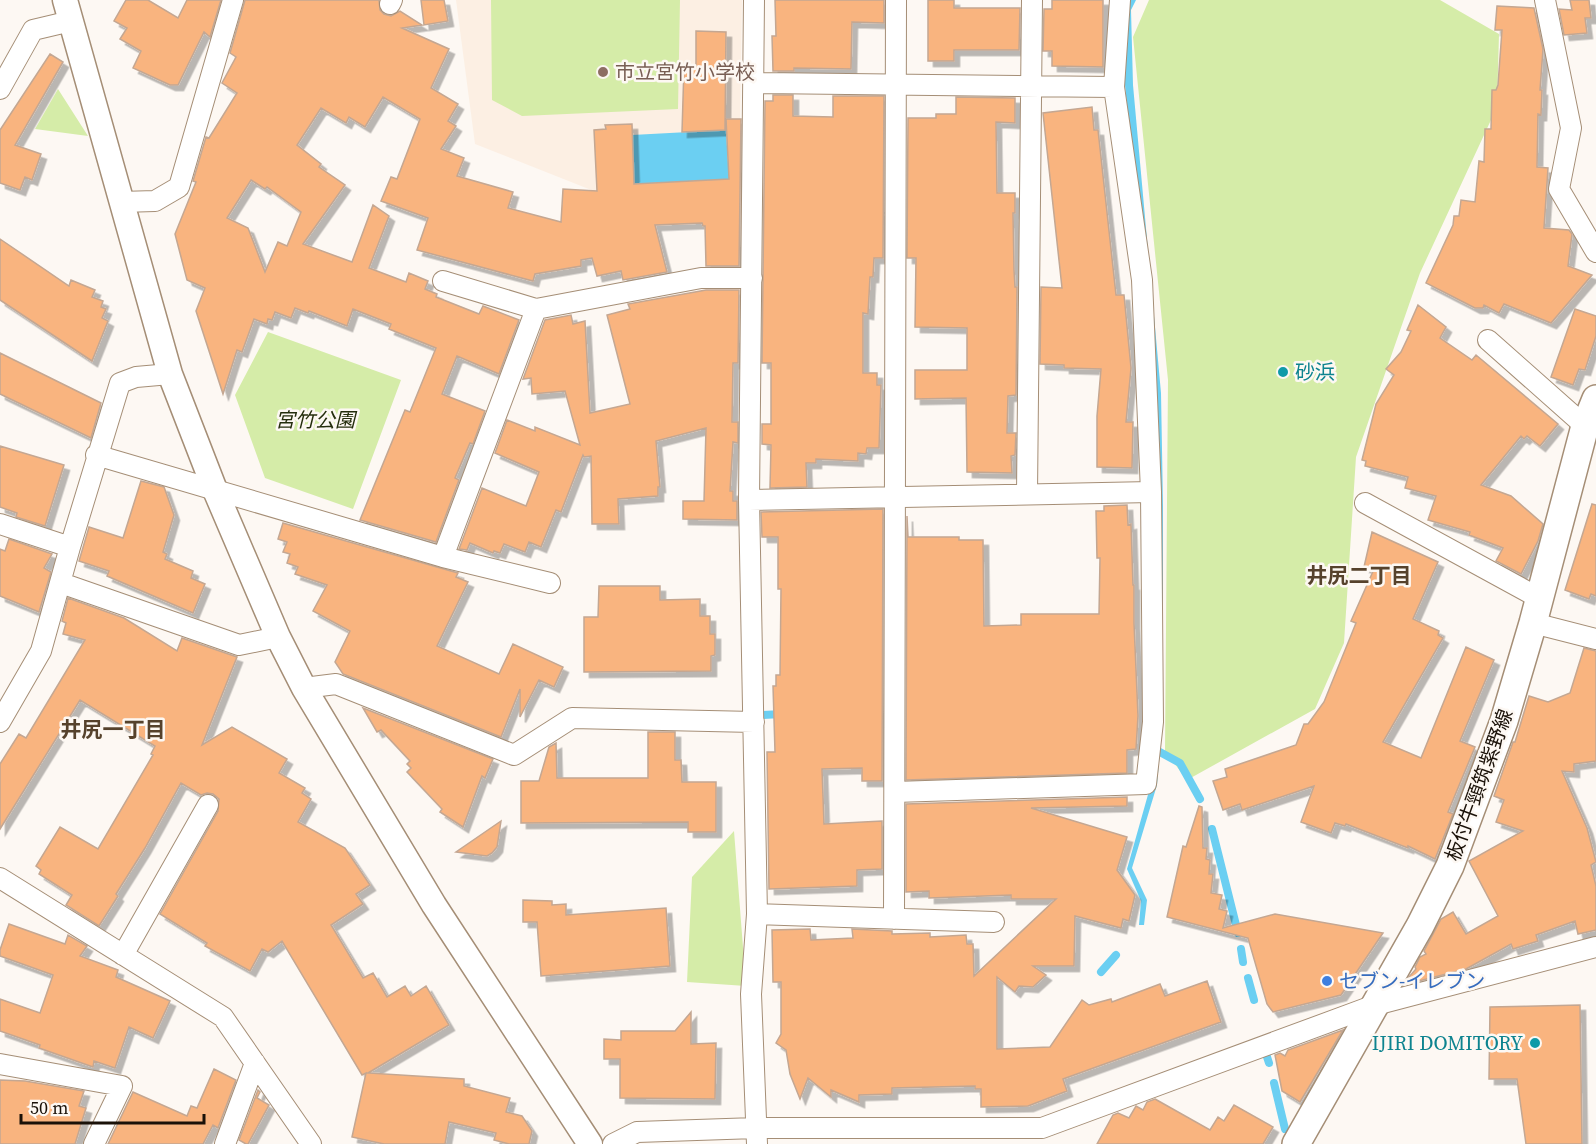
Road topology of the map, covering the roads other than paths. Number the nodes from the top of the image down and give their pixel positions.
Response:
1 (233, 0) edge
2 (754, 0) edge
3 (896, 0) edge
4 (1032, 0) edge
5 (1120, 0) edge
6 (1545, 0) edge
7 (68, 10) edge
8 (753, 83) junction
9 (896, 85) junction
10 (1031, 87) junction
11 (1114, 87) junction
12 (0, 89) edge
13 (121, 202) junction
14 (1596, 252) edge
15 (752, 279) junction
16 (443, 281) dead end
17 (536, 309) junction
18 (1488, 340) dead end
19 (170, 374) junction
20 (1596, 399) edge
21 (1585, 426) junction
22 (96, 455) junction
23 (214, 490) junction
24 (1151, 492) junction
25 (1027, 494) junction
26 (895, 497) junction
27 (749, 500) junction
28 (1365, 502) dead end
29 (0, 524) edge
30 (70, 548) junction
31 (443, 557) junction
32 (61, 583) junction
33 (550, 584) dead end
34 (1536, 610) junction
35 (278, 637) junction
36 (1596, 639) edge
37 (304, 688) junction
38 (0, 722) edge
39 (754, 722) junction
40 (895, 792) junction
41 (208, 805) dead end
42 (0, 878) edge
43 (757, 914) junction
44 (894, 919) junction
45 (994, 922) dead end
46 (1596, 947) edge
47 (123, 954) junction
48 (1375, 1005) junction
49 (0, 1064) edge
50 (255, 1064) junction
51 (756, 1136) edge
52 (94, 1144) edge
53 (225, 1144) edge
54 (311, 1144) edge
55 (590, 1144) edge
56 (613, 1144) edge
57 (1296, 1144) edge

1 - 13 street
2 - 8 street
3 - 9 street
4 - 10 street
5 - 11 street
6 - 14 street
7 - 12 street
7 - 13 street
8 - 9 street
8 - 15 street
9 - 10 street
9 - 26 street
10 - 11 street
10 - 25 street
11 - 24 street
13 - 19 street
15 - 17 street
15 - 27 street
16 - 17 street
17 - 31 street
18 - 21 street
19 - 22 street
19 - 23 street
20 - 21 main road, 板付牛頸筑紫野線
21 - 34 main road, 板付牛頸筑紫野線
22 - 23 street
22 - 30 street
23 - 31 street
23 - 35 street
24 - 25 street
24 - 40 street
25 - 26 street
26 - 27 street
26 - 40 street
27 - 39 street
28 - 34 street
29 - 30 street
30 - 32 street
31 - 33 street
32 - 35 street
32 - 38 street
34 - 36 street
34 - 48 main road, 板付牛頸筑紫野線
35 - 37 street
37 - 39 street
37 - 55 street
39 - 43 street
40 - 44 street
41 - 47 street
42 - 47 street
43 - 44 street
43 - 51 street
44 - 45 street
46 - 48 street
47 - 50 street
48 - 51 street
48 - 57 main road, 板付牛頸筑紫野線
49 - 52 street
50 - 53 street
50 - 54 street
51 - 56 street

